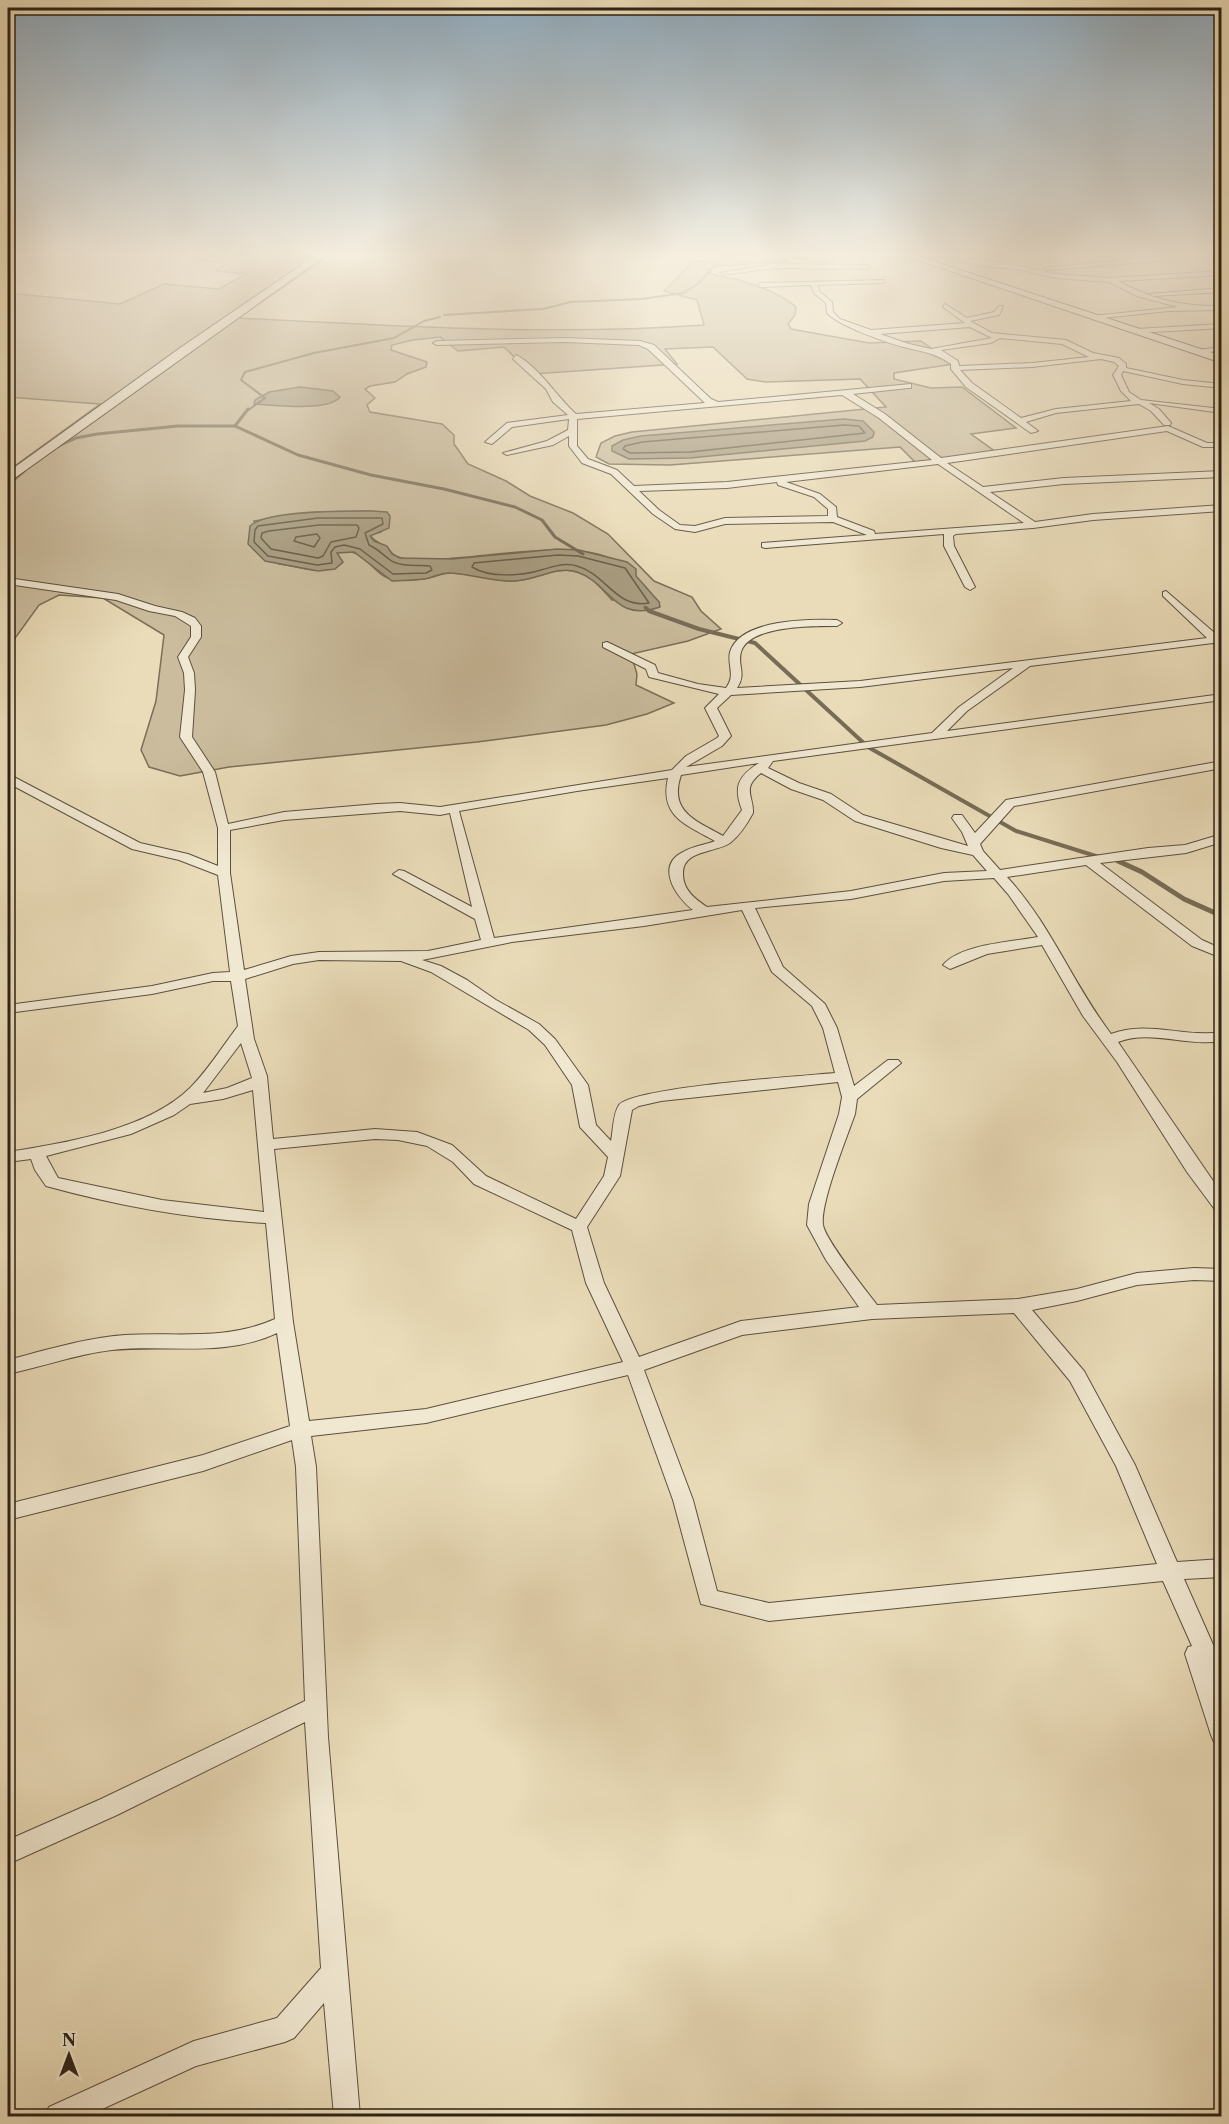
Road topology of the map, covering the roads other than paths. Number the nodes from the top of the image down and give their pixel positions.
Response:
1 (178, 354) edge
2 (659, 354) edge
3 (943, 354) edge
4 (1089, 354) edge
5 (1203, 354) edge
6 (516, 357) dead end
7 (1107, 357) junction
8 (1221, 360) edge
9 (955, 368) junction
10 (1122, 369) junction
11 (908, 386) dead end
12 (1221, 386) edge
13 (842, 393) junction
14 (1141, 403) junction
15 (717, 404) junction
16 (1221, 411) edge
17 (574, 416) junction
18 (1020, 421) junction
19 (1167, 423) dead end
20 (1034, 431) dead end
21 (571, 432) junction
22 (489, 442) dead end
23 (1221, 445) edge
24 (507, 453) dead end
25 (940, 461) junction
26 (1221, 474) edge
27 (8, 477) edge
28 (771, 480) junction
29 (631, 489) junction
30 (981, 490) junction
31 (1221, 508) edge
32 (834, 519) junction
33 (1032, 525) junction
34 (953, 531) junction
35 (886, 536) junction
36 (765, 545) dead end
37 (8, 581) edge
38 (970, 587) dead end
39 (1166, 594) dead end
40 (837, 623) dead end
41 (1219, 641) edge
42 (607, 645) dead end
43 (1029, 662) junction
44 (730, 692) junction
45 (1221, 698) edge
46 (935, 736) junction
47 (765, 764) junction
48 (1221, 764) edge
49 (675, 772) junction
50 (8, 779) edge
51 (455, 814) dead end
52 (958, 818) dead end
53 (224, 828) junction
54 (1221, 838) edge
55 (724, 842) junction
56 (976, 848) junction
57 (1089, 861) junction
58 (224, 873) junction
59 (399, 874) dead end
60 (998, 874) junction
61 (747, 905) junction
62 (705, 912) junction
63 (480, 916) junction
64 (1046, 940) junction
65 (488, 942) junction
66 (1221, 954) edge
67 (400, 957) junction
68 (950, 965) dead end
69 (239, 976) junction
70 (8, 1009) edge
71 (246, 1025) junction
72 (1221, 1037) edge
73 (1108, 1040) junction
74 (893, 1063) dead end
75 (844, 1077) junction
76 (259, 1082) junction
77 (850, 1097) junction
78 (185, 1101) junction
79 (267, 1145) junction
80 (36, 1152) junction
81 (8, 1156) edge
82 (616, 1156) junction
83 (1221, 1208) edge
84 (275, 1218) junction
85 (579, 1227) junction
86 (1221, 1275) edge
87 (1018, 1306) junction
88 (872, 1312) junction
89 (284, 1322) junction
90 (634, 1366) junction
91 (8, 1367) edge
92 (300, 1430) junction
93 (8, 1512) edge
94 (1221, 1568) edge
95 (1171, 1571) junction
96 (1221, 1691) edge
97 (316, 1706) junction
98 (1221, 1735) edge
99 (8, 1851) edge
100 (334, 1972) junction
101 (58, 2116) edge
102 (347, 2116) edge

1 - 27 main road
2 - 15 street
3 - 9 street
4 - 7 street
5 - 8 main road
6 - 17 street
7 - 9 street
7 - 10 street
9 - 18 street
10 - 12 street
10 - 14 street
11 - 13 street
13 - 15 street
13 - 25 street
14 - 16 street
14 - 18 street
14 - 19 street
15 - 17 street
17 - 21 street
17 - 22 street
18 - 20 street
21 - 24 street
21 - 29 street
23 - 25 street
25 - 28 street
25 - 30 street
26 - 30 street
28 - 29 street
28 - 32 street
29 - 32 street
30 - 33 street
31 - 33 street
32 - 35 street
33 - 34 street
34 - 35 street
34 - 38 street
35 - 36 street
37 - 53 street
39 - 41 street
40 - 44 street
41 - 43 street
42 - 44 street
43 - 44 street
43 - 46 street
44 - 49 street
45 - 46 street
46 - 47 street
47 - 49 street
47 - 55 street
47 - 56 street
48 - 56 street
49 - 53 street
49 - 55 street
50 - 58 street
51 - 63 street
52 - 56 street
53 - 58 street
54 - 57 street
55 - 62 street
56 - 60 street
57 - 60 street
57 - 66 street
58 - 69 street
59 - 63 street
60 - 61 street
60 - 64 street
61 - 62 street
61 - 75 street
62 - 65 street
63 - 65 street
64 - 68 street
64 - 73 street
65 - 67 street
67 - 69 street
67 - 82 street
69 - 70 street
69 - 71 street
71 - 76 street
71 - 78 street
72 - 73 street
73 - 83 street
74 - 77 street
75 - 77 street
75 - 82 street
76 - 78 street
76 - 79 street
77 - 88 street
78 - 80 street
79 - 84 street
79 - 85 street
80 - 81 street
80 - 84 street
82 - 85 street
84 - 89 street
85 - 90 street
86 - 87 street
87 - 88 street
87 - 95 street
88 - 90 street
89 - 91 street
89 - 92 street
90 - 92 street
90 - 95 street
92 - 93 street
92 - 97 street
94 - 95 street
95 - 96 street
95 - 98 street
97 - 99 street
97 - 100 street
100 - 101 street
100 - 102 street

